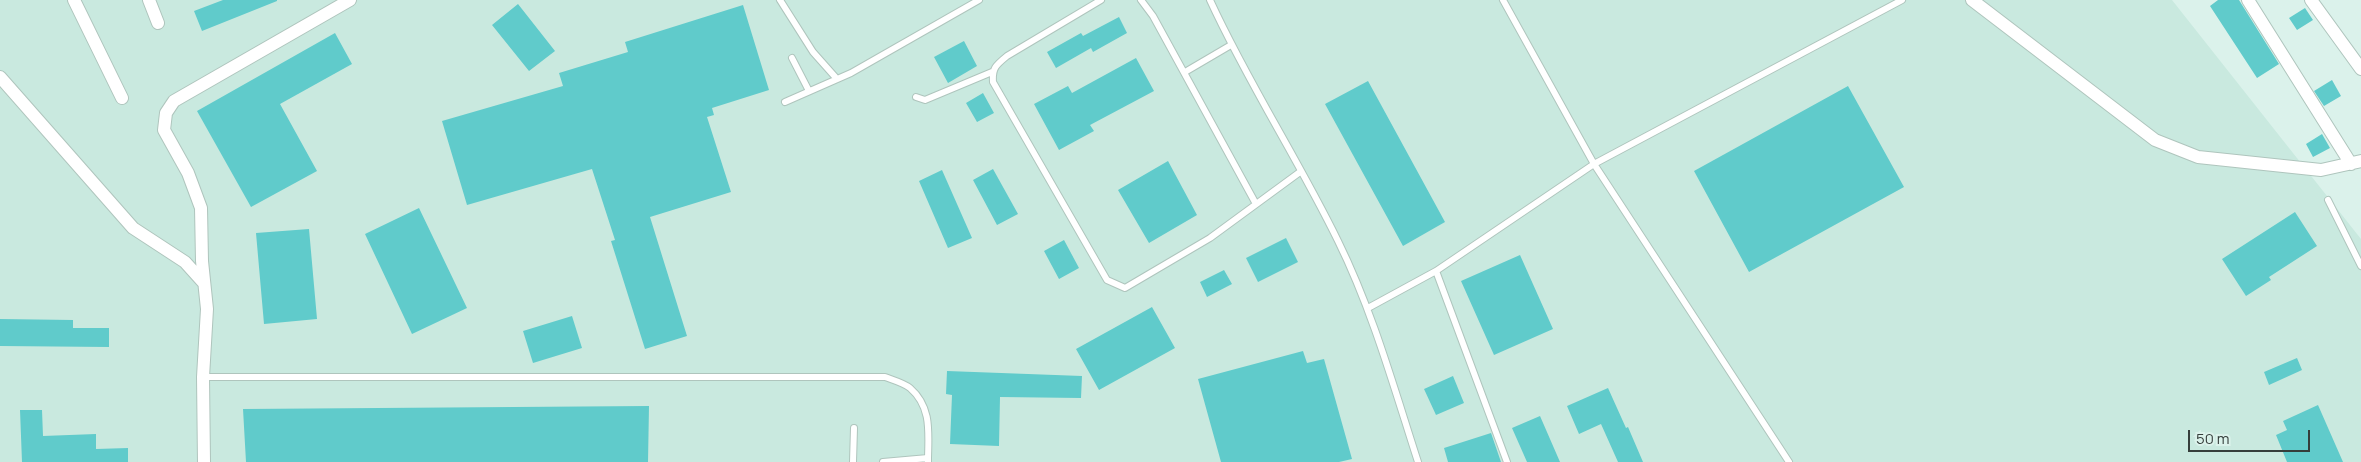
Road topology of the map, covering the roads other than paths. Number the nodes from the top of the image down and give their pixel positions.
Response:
1 (74, 0) edge
2 (149, 0) edge
3 (350, 0) edge
4 (780, 0) edge
5 (979, 0) edge
6 (1101, 0) edge
7 (1141, 0) edge
8 (1210, 0) edge
9 (1503, 0) edge
10 (1902, 0) edge
11 (1972, 0) edge
12 (2248, 0) edge
13 (2312, 0) edge
14 (158, 23) dead end
15 (1231, 45) junction
16 (792, 58) dead end
17 (2361, 69) edge
18 (992, 72) junction
19 (1185, 72) junction
20 (0, 77) edge
21 (837, 79) junction
22 (809, 92) junction
23 (916, 97) dead end
24 (122, 98) dead end
25 (785, 102) dead end
26 (2356, 162) edge
27 (1594, 164) junction
28 (1300, 172) junction
29 (2328, 200) dead end
30 (1256, 204) junction
31 (2361, 266) edge
32 (1436, 271) junction
33 (203, 282) junction
34 (1368, 308) junction
35 (203, 377) junction
36 (854, 428) dead end
37 (928, 460) edge
38 (204, 462) edge
39 (852, 462) edge
40 (883, 462) edge
41 (1418, 462) edge
42 (1507, 462) edge
43 (1789, 462) edge

1 - 24 street
2 - 14 street
3 - 33 street
4 - 21 lane
5 - 21 lane
6 - 18 lane
7 - 19 lane
8 - 15 lane
9 - 27 lane
10 - 27 lane
11 - 26 street
12 - 26 street
13 - 17 street
15 - 19 lane
15 - 28 lane
16 - 22 lane
18 - 23 lane
18 - 30 lane
19 - 30 lane
20 - 33 street
21 - 22 lane
22 - 25 lane
27 - 32 lane
27 - 43 lane
28 - 30 lane
28 - 34 lane
29 - 31 lane
32 - 34 lane
32 - 42 lane
33 - 35 street
34 - 41 lane
35 - 37 lane
35 - 38 street
36 - 39 lane
37 - 40 lane

